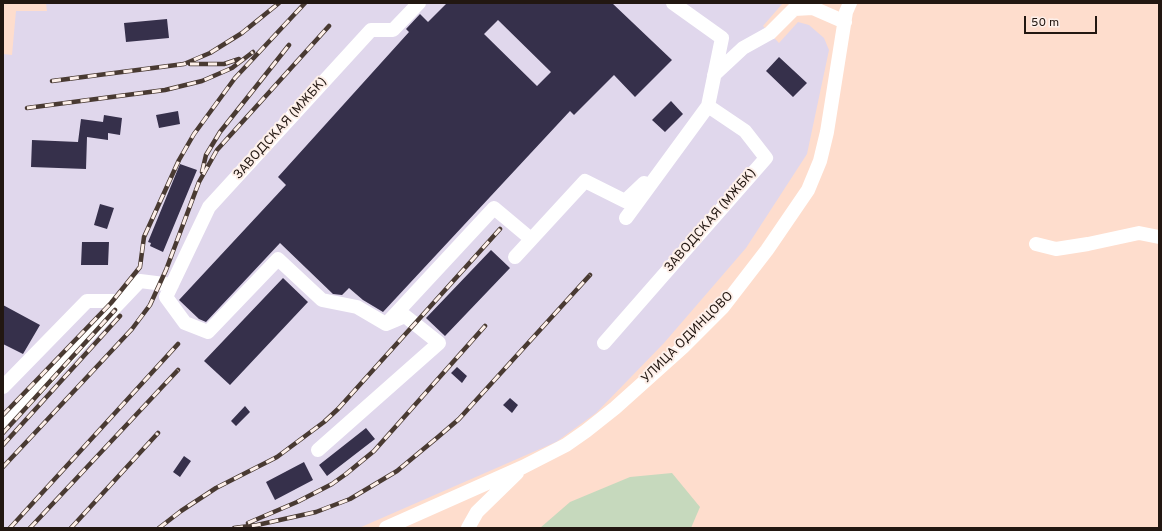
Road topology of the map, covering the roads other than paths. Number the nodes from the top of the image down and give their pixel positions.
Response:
1 (419, 3) edge
2 (673, 3) edge
3 (850, 3) edge
4 (845, 22) junction
5 (714, 75) junction
6 (708, 106) junction
7 (667, 162) junction
8 (626, 218) dead end
9 (1159, 237) edge
10 (531, 240) junction
11 (1036, 244) dead end
12 (515, 257) dead end
13 (164, 284) junction
14 (121, 301) junction
15 (386, 324) junction
16 (604, 343) dead end
17 (3, 387) edge
18 (6, 422) dead end
19 (318, 450) dead end
20 (523, 467) junction
21 (386, 528) edge
22 (468, 528) edge

1 - 13 street, ЗАВОДСКАЯ (МЖБК)
2 - 5 street
3 - 4 street, УЛИЦА ОДИНЦОВО
4 - 5 street
4 - 20 street, УЛИЦА ОДИНЦОВО
5 - 6 street
6 - 7 street
6 - 16 street, ЗАВОДСКАЯ (МЖБК)
7 - 8 street
7 - 10 street
9 - 11 street
10 - 12 street
10 - 15 street
13 - 14 street
13 - 15 street, ЗАВОДСКАЯ (МЖБК)
14 - 17 street
14 - 18 street
15 - 19 street
20 - 21 street, УЛИЦА ОДИНЦОВО
20 - 22 street

